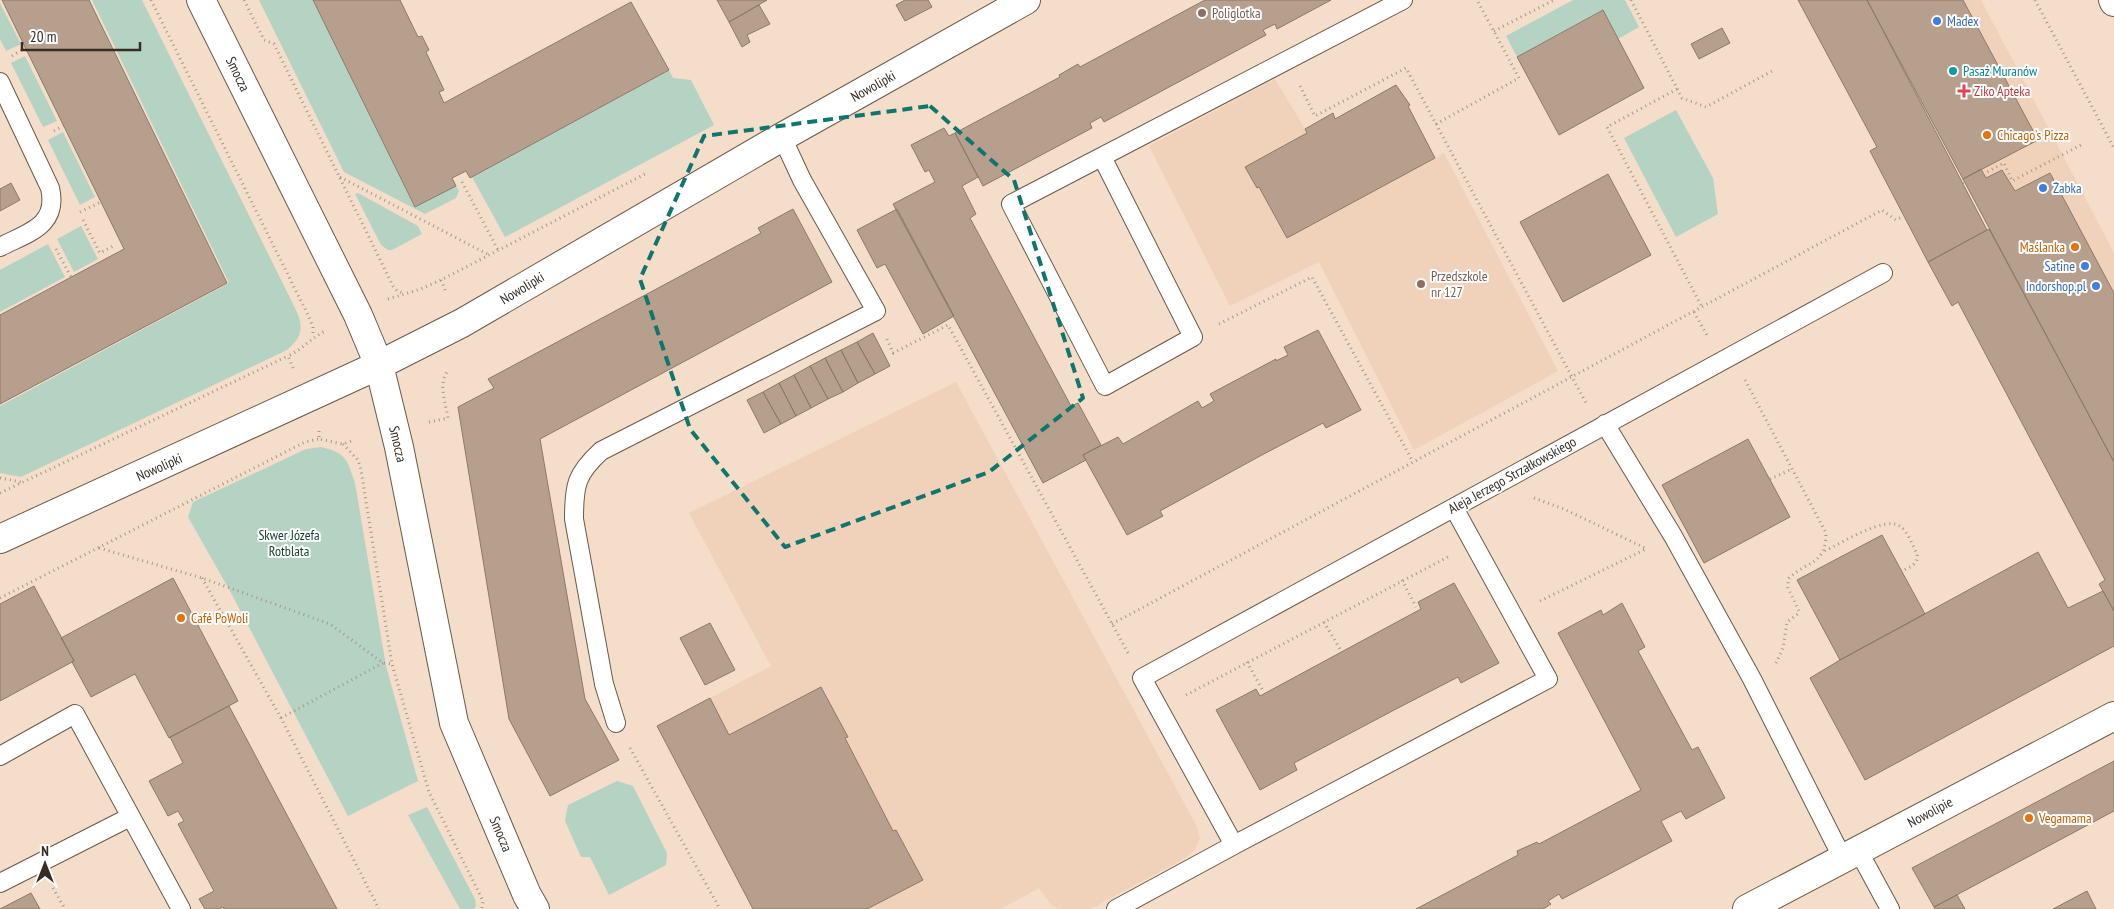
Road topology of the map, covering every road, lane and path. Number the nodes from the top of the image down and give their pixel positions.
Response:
1 (151, 0) edge
2 (201, 0) edge
3 (244, 0) edge
4 (1026, 0) edge
5 (1403, 0) edge
6 (1477, 0) edge
7 (1554, 0) edge
8 (1631, 0) edge
9 (2035, 0) edge
10 (1494, 32) junction
11 (25, 48) dead end
12 (5, 60) dead end
13 (1774, 70) dead end
14 (1, 87) edge
15 (1678, 89) junction
16 (1309, 103) dead end
17 (1436, 124) junction
18 (782, 137) junction
19 (2083, 144) dead end
20 (2114, 148) edge
21 (1102, 157) junction
22 (1984, 174) dead end
23 (339, 176) junction
24 (462, 182) dead end
25 (101, 202) dead end
26 (79, 212) dead end
27 (1904, 216) dead end
28 (83, 220) dead end
29 (115, 245) dead end
30 (54, 246) dead end
31 (0, 247) edge
32 (498, 250) dead end
33 (489, 255) dead end
34 (1883, 273) dead end
35 (71, 277) dead end
36 (440, 280) dead end
37 (404, 293) dead end
38 (449, 297) dead end
39 (1702, 307) junction
40 (327, 329) dead end
41 (312, 336) junction
42 (1194, 337) junction
43 (893, 354) dead end
44 (288, 356) junction
45 (1732, 356) junction
46 (378, 365) junction
47 (452, 368) dead end
48 (295, 374) dead end
49 (1572, 377) junction
50 (429, 422) dead end
51 (1602, 426) junction
52 (318, 428) dead end
53 (319, 439) junction
54 (354, 440) dead end
55 (343, 444) junction
56 (1412, 462) junction
57 (1792, 469) junction
58 (0, 478) edge
59 (1770, 479) dead end
60 (23, 483) junction
61 (1496, 484) junction
62 (0, 493) edge
63 (1454, 508) junction
64 (0, 539) edge
65 (1473, 543) junction
66 (99, 548) junction
67 (1824, 552) junction
68 (1902, 571) dead end
69 (202, 578) junction
70 (1402, 580) junction
71 (0, 598) edge
72 (1416, 607) dead end
73 (1513, 614) junction
74 (1324, 622) junction
75 (1112, 624) junction
76 (1340, 649) dead end
77 (1247, 662) junction
78 (383, 663) junction
79 (392, 664) junction
80 (1142, 678) junction
81 (1752, 679) junction
82 (1263, 691) dead end
83 (1158, 709) junction
84 (2114, 716) edge
85 (281, 718) junction
86 (616, 723) joint
87 (0, 756) edge
88 (130, 817) junction
89 (1234, 845) junction
90 (1850, 854) junction
91 (0, 883) edge
92 (181, 909) edge
93 (380, 909) edge
94 (482, 909) edge
95 (535, 909) edge
96 (720, 909) edge
97 (1116, 909) edge
98 (1747, 909) edge
99 (1890, 909) edge

1 - 41 path
2 - 46 street, Smocza
3 - 23 path
4 - 18 street, Nowolipki
5 - 21 lane
6 - 10 path
7 - 10 path
8 - 15 path
9 - 20 path
10 - 17 path
11 - 12 path
13 - 15 path
14 - 31 lane
15 - 39 path
16 - 17 path
17 - 49 path
18 - 46 street, Nowolipki
18 - 86 lane
19 - 22 path
21 - 42 lane
21 - 42 lane
23 - 33 path
23 - 37 path
24 - 32 path
25 - 26 path
27 - 39 path
28 - 29 path
30 - 35 path
34 - 45 lane, Aleja Jerzego Strzałkowskiego
36 - 38 path
39 - 49 path
40 - 41 path
41 - 44 path
42 - 56 path
43 - 75 path
44 - 48 path
44 - 60 path
45 - 51 lane, Aleja Jerzego Strzałkowskiego
45 - 57 path
46 - 64 street, Nowolipki
46 - 95 street, Smocza
47 - 50 path
49 - 51 path
49 - 56 path
51 - 61 lane, Aleja Jerzego Strzałkowskiego
51 - 81 lane
52 - 53 path
53 - 55 path
53 - 66 path
54 - 55 path
55 - 79 path
56 - 75 path
57 - 59 path
57 - 67 path
58 - 60 path
60 - 62 path
61 - 63 lane, Aleja Jerzego Strzałkowskiego
61 - 73 path
63 - 65 lane
63 - 80 lane, Aleja Jerzego Strzałkowskiego
65 - 70 path
65 - 73 lane
66 - 69 path
66 - 71 path
67 - 68 path
67 - 81 path
69 - 78 path
69 - 85 path
70 - 72 path
70 - 74 path
73 - 89 lane
74 - 76 path
74 - 77 path
75 - 80 path
77 - 82 path
77 - 83 path
78 - 79 path
78 - 85 path
79 - 94 path
80 - 83 lane
81 - 90 lane
83 - 89 lane
84 - 90 street, Nowolipie
85 - 93 path
86 - 96 path
87 - 88 lane
88 - 91 lane
88 - 92 lane
89 - 97 lane
90 - 98 street, Nowolipie
90 - 99 lane

